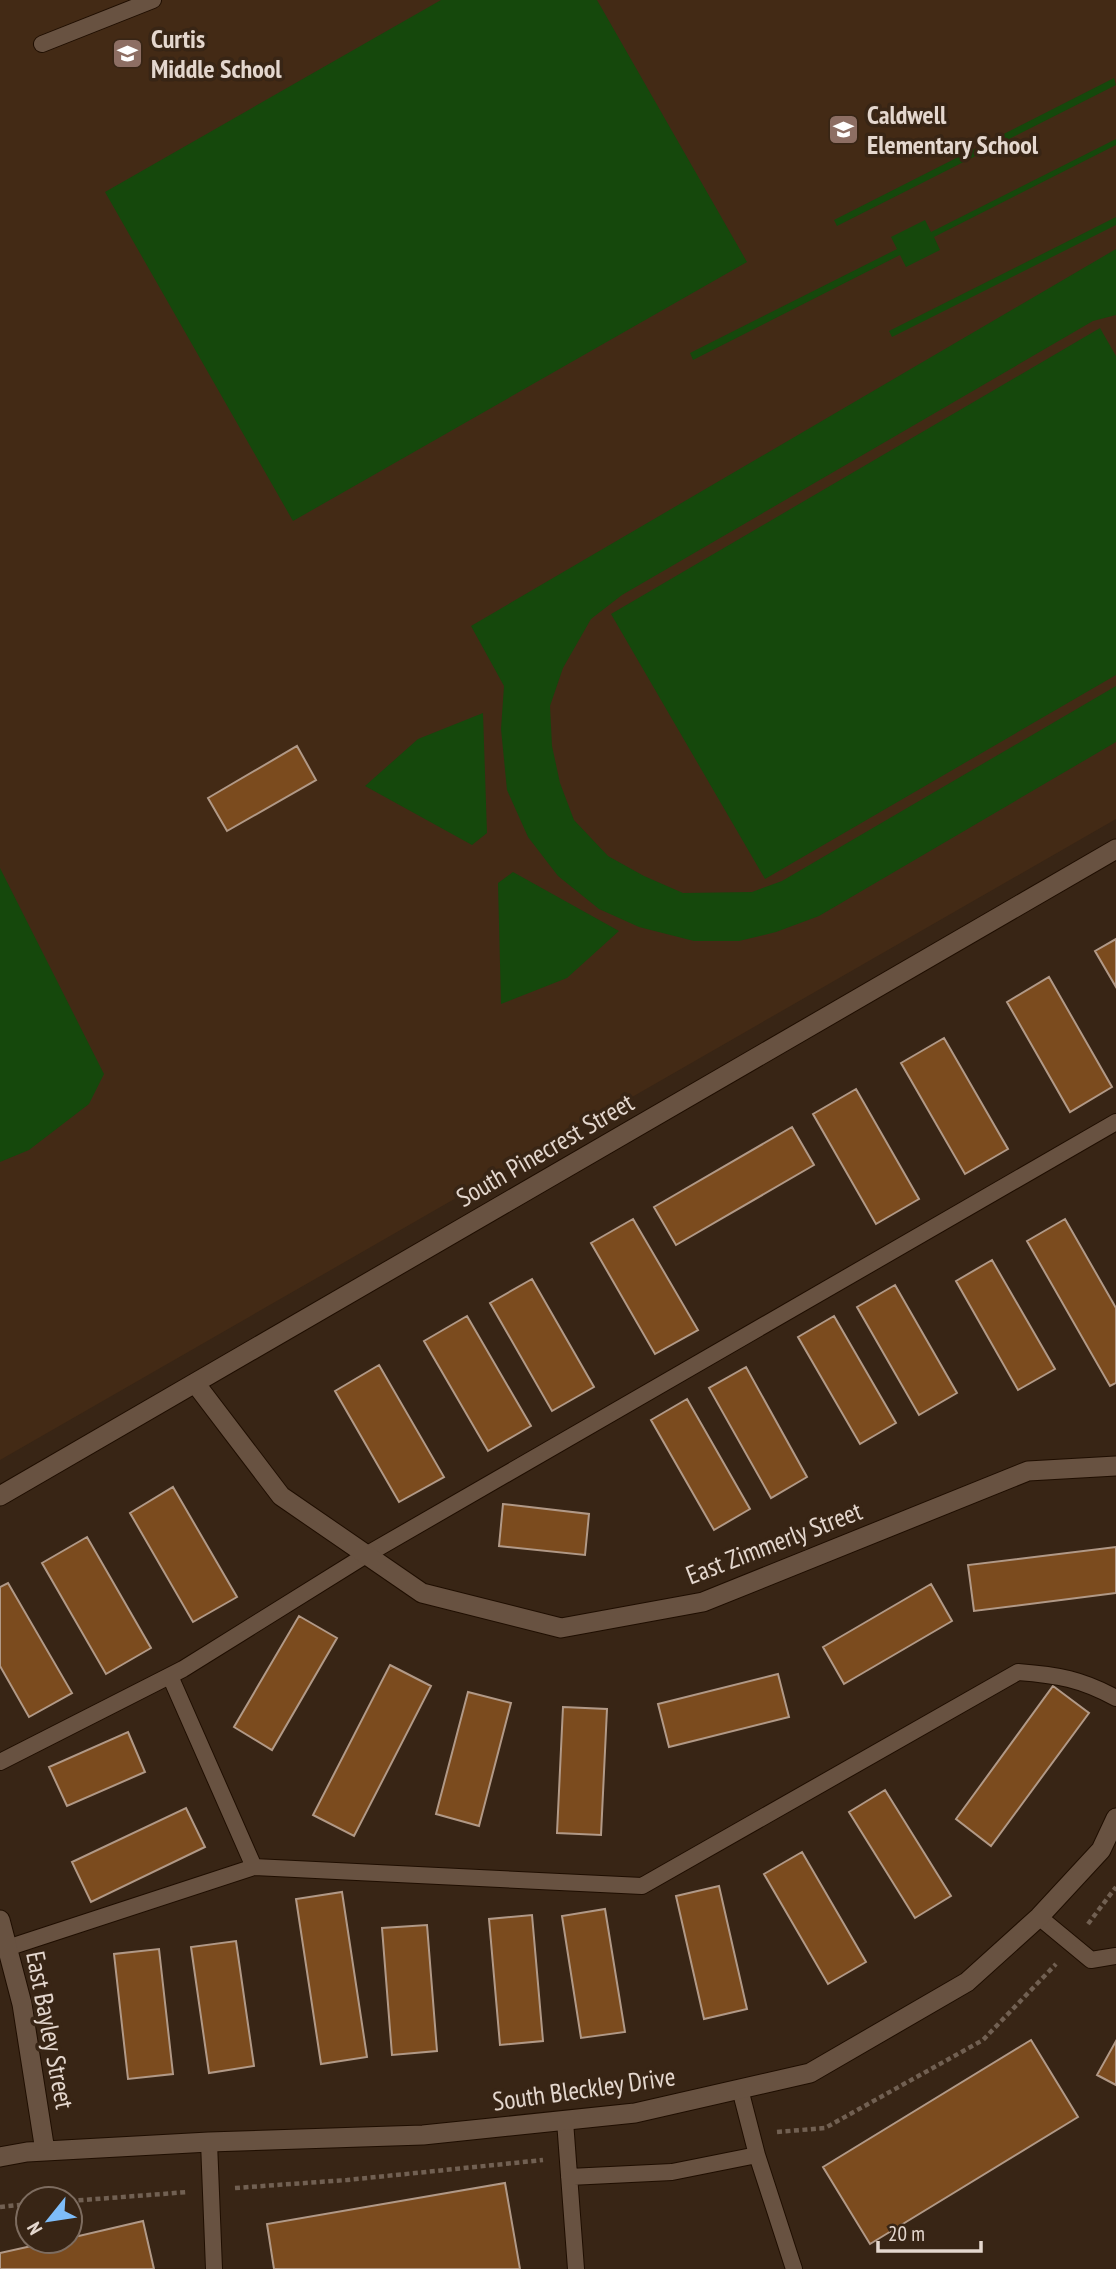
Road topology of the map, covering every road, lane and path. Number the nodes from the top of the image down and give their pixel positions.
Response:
1 (153, 0) edge
2 (42, 44) dead end
3 (1116, 849) edge
4 (1116, 1122) edge
5 (195, 1383) junction
6 (1116, 1466) edge
7 (0, 1496) edge
8 (366, 1555) junction
9 (170, 1676) junction
10 (1116, 1698) edge
11 (0, 1762) edge
12 (1116, 1818) edge
13 (254, 1867) junction
14 (1039, 1917) junction
15 (0, 1920) edge
16 (7, 1948) junction
17 (1116, 1956) edge
18 (740, 2089) junction
19 (565, 2121) junction
20 (209, 2142) junction
21 (45, 2151) junction
22 (757, 2155) junction
23 (0, 2157) edge
24 (569, 2177) junction
25 (214, 2269) edge
26 (576, 2269) edge
27 (794, 2269) edge

1 - 2 lane
3 - 5 street, South Pinecrest Street
4 - 8 lane
5 - 7 street, South Pinecrest Street
5 - 8 street, East Zimmerly Street
6 - 8 street, East Zimmerly Street
8 - 9 lane
9 - 11 lane
9 - 13 lane
10 - 13 lane
12 - 14 street, South Bleckley Drive
13 - 16 lane
14 - 17 lane
14 - 18 street, South Bleckley Drive
15 - 16 street, East Bayley Street
16 - 21 street, East Bayley Street
18 - 19 street, South Bleckley Drive
18 - 22 lane
19 - 20 street, South Bleckley Drive
19 - 24 lane
20 - 21 street, South Bleckley Drive
20 - 25 lane
21 - 23 street, South Bleckley Drive
22 - 24 lane
22 - 27 lane
24 - 26 lane

